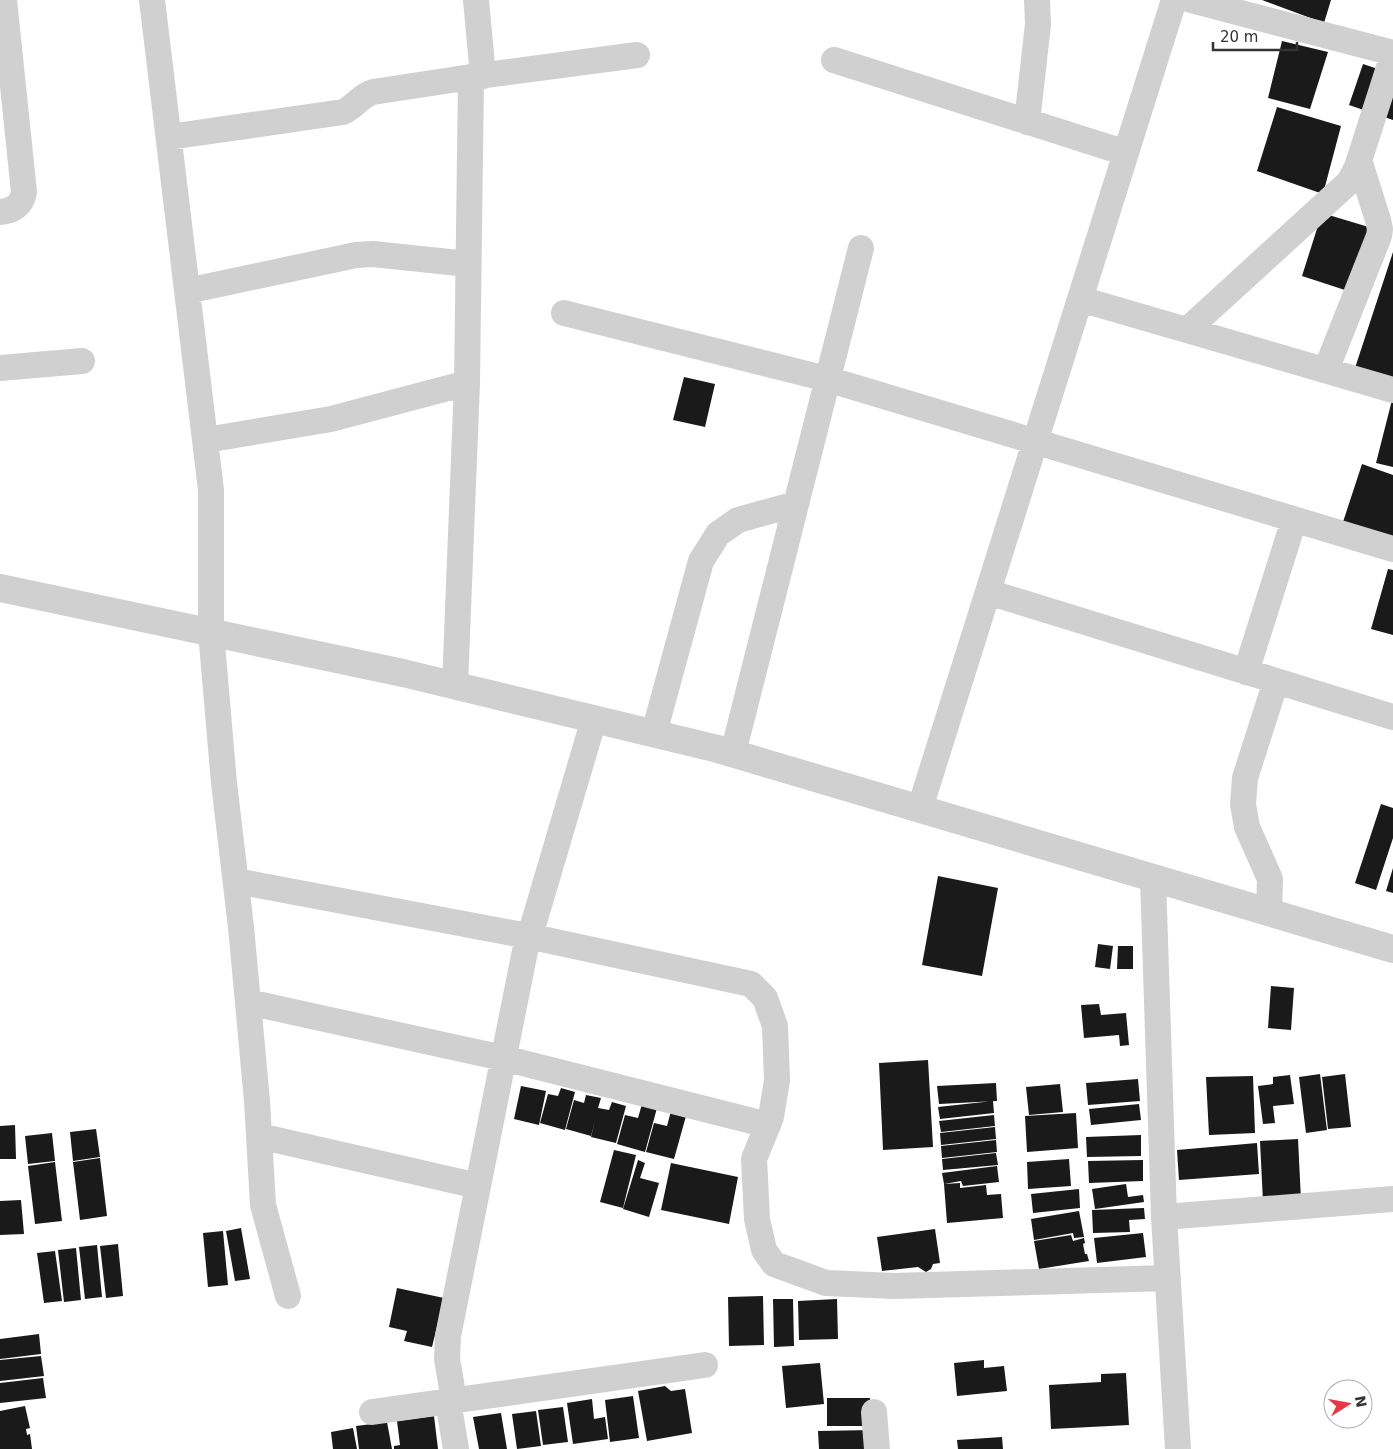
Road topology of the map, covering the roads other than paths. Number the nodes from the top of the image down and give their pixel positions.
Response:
1 (4, 0) edge
2 (152, 0) edge
3 (476, 0) edge
4 (1037, 0) edge
5 (1174, 0) edge
6 (1191, 0) edge
7 (637, 55) dead end
8 (834, 60) dead end
9 (1392, 60) edge
10 (477, 76) junction
11 (1027, 122) junction
12 (169, 137) junction
13 (1126, 153) junction
14 (1359, 160) junction
15 (0, 212) edge
16 (861, 248) dead end
17 (468, 264) junction
18 (187, 291) junction
19 (1080, 299) junction
20 (564, 313) dead end
21 (1187, 330) junction
22 (82, 361) dead end
23 (0, 368) edge
24 (1326, 370) junction
25 (828, 379) junction
26 (467, 383) junction
27 (1393, 390) edge
28 (206, 440) junction
29 (1035, 442) junction
30 (796, 504) junction
31 (1294, 520) junction
32 (1393, 549) edge
33 (0, 588) edge
34 (988, 592) junction
35 (211, 632) junction
36 (1246, 672) junction
37 (1276, 681) junction
38 (455, 685) junction
39 (1393, 717) edge
40 (594, 719) junction
41 (654, 733) junction
42 (733, 753) junction
43 (920, 808) junction
44 (1154, 878) junction
45 (236, 881) junction
46 (1269, 912) junction
47 (528, 936) junction
48 (1393, 948) edge
49 (248, 1002) junction
50 (503, 1058) junction
51 (768, 1125) junction
52 (259, 1136) junction
53 (478, 1186) junction
54 (1393, 1199) edge
55 (1164, 1217) junction
56 (1168, 1278) junction
57 (288, 1296) dead end
58 (705, 1366) dead end
59 (451, 1401) junction
60 (372, 1412) dead end
61 (874, 1412) dead end
62 (456, 1449) edge
63 (877, 1449) edge
64 (1178, 1449) edge

1 - 15 street
2 - 12 street
3 - 10 street
4 - 11 street
5 - 13 street
6 - 9 street
7 - 10 street
8 - 11 street
9 - 14 street
10 - 12 street
10 - 17 street
11 - 13 street
12 - 18 street
13 - 19 street
14 - 21 street
14 - 24 street
16 - 25 street
17 - 18 street
17 - 26 street
18 - 28 street
19 - 21 street
19 - 29 street
20 - 25 street
21 - 24 street
22 - 23 street
24 - 27 street
25 - 29 street
25 - 30 street
26 - 28 street
26 - 38 street
28 - 35 street
29 - 31 street
29 - 34 street
30 - 41 street
30 - 42 street
31 - 32 street
31 - 36 street
33 - 35 street
34 - 36 street
34 - 43 street
35 - 38 street
35 - 45 street
36 - 37 street
37 - 39 street
37 - 46 street
38 - 40 street
40 - 41 street
40 - 47 street
41 - 42 street
42 - 43 street
43 - 44 street
44 - 46 street
44 - 55 street
45 - 47 street
45 - 49 street
46 - 48 street
47 - 50 street
47 - 51 street
49 - 50 street
49 - 52 street
50 - 51 street
50 - 53 street
51 - 56 street
52 - 53 street
52 - 57 street
53 - 59 street
54 - 55 street
55 - 56 street
56 - 64 street
58 - 59 street
59 - 60 street
59 - 62 street
61 - 63 street

